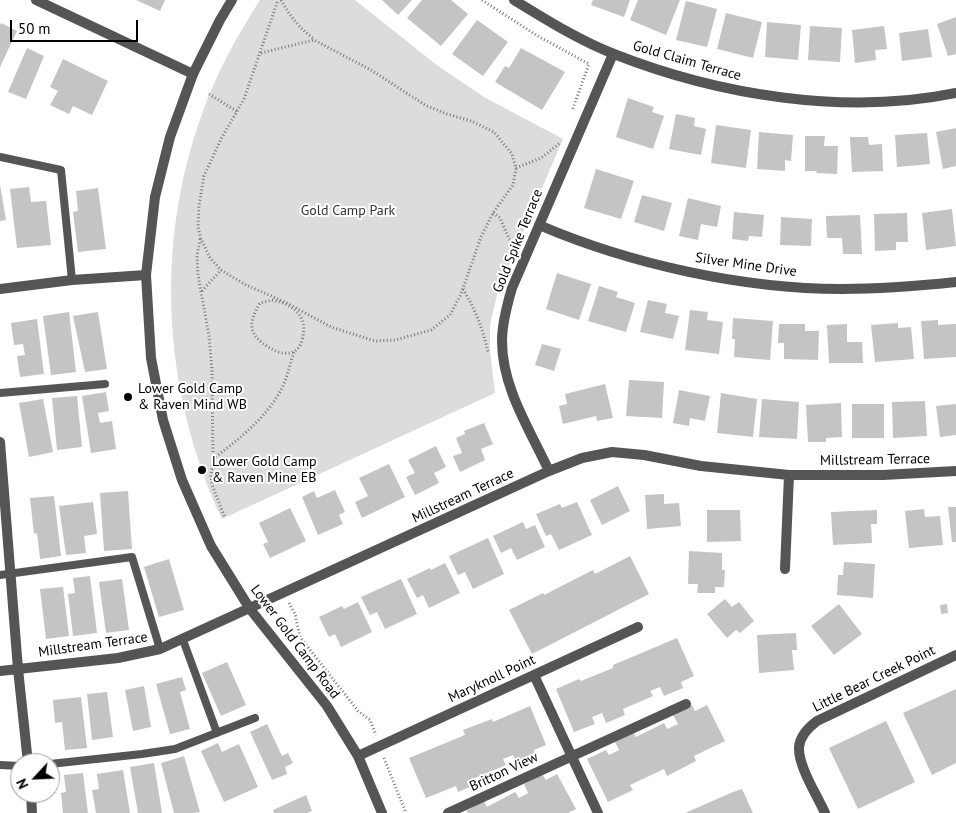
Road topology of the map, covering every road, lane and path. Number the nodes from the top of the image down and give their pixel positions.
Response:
1 (36, 0) edge
2 (232, 0) edge
3 (280, 0) edge
4 (482, 0) edge
5 (514, 0) edge
6 (314, 40) junction
7 (261, 53) junction
8 (613, 54) junction
9 (193, 74) junction
10 (956, 93) edge
11 (209, 94) dead end
12 (238, 112) junction
13 (570, 116) dead end
14 (563, 139) dead end
15 (0, 157) edge
16 (516, 168) junction
17 (493, 214) junction
18 (539, 225) junction
19 (200, 239) junction
20 (517, 246) dead end
21 (221, 270) junction
22 (146, 275) junction
23 (72, 280) junction
24 (956, 282) edge
25 (0, 289) edge
26 (202, 292) junction
27 (285, 302) junction
28 (294, 351) junction
29 (105, 384) dead end
30 (0, 393) edge
31 (0, 442) edge
32 (212, 459) junction
33 (549, 471) junction
34 (956, 471) edge
35 (790, 475) junction
36 (225, 518) dead end
37 (785, 569) dead end
38 (11, 574) junction
39 (0, 575) edge
40 (283, 594) junction
41 (250, 609) junction
42 (638, 628) dead end
43 (183, 640) junction
44 (160, 649) junction
45 (956, 655) edge
46 (18, 669) junction
47 (0, 671) edge
48 (534, 675) junction
49 (686, 704) dead end
50 (255, 718) dead end
51 (217, 733) junction
52 (380, 746) junction
53 (27, 753) edge
54 (358, 756) junction
55 (572, 756) junction
56 (60, 763) edge
57 (382, 813) edge
58 (406, 813) edge
59 (448, 813) edge
60 (598, 813) edge
61 (825, 813) edge

1 - 9 street
2 - 9 street, Lower Gold Camp Road
3 - 6 path
3 - 7 path
4 - 13 path
5 - 8 street, Gold Claim Terrace
6 - 7 path
6 - 16 path
7 - 12 path
8 - 10 street, Gold Claim Terrace
8 - 18 street, Gold Spike Terrace
9 - 22 street, Lower Gold Camp Road
11 - 12 path
12 - 19 path
14 - 16 path
15 - 23 lane
16 - 17 path
17 - 20 path
17 - 27 path
18 - 24 street, Silver Mine Drive
18 - 33 street, Gold Spike Terrace
19 - 21 path
19 - 26 path
21 - 26 path
21 - 27 path
22 - 23 street
22 - 41 street, Lower Gold Camp Road
23 - 25 street
26 - 32 path
27 - 28 path
27 - 28 path
28 - 32 path
29 - 30 lane
31 - 38 street
32 - 36 path
33 - 35 street, Millstream Terrace
33 - 40 street, Millstream Terrace
34 - 35 street, Millstream Terrace
35 - 37 street
38 - 39 lane
38 - 44 lane
38 - 46 street
40 - 41 street, Millstream Terrace
40 - 52 path
41 - 43 street, Millstream Terrace
41 - 54 street, Lower Gold Camp Road
42 - 48 street, Maryknoll Point
43 - 44 street, Millstream Terrace
43 - 51 lane
44 - 46 street, Millstream Terrace
45 - 61 street, Little Bear Creek Point
46 - 47 street, Millstream Terrace
46 - 53 street
48 - 52 street, Maryknoll Point
48 - 55 street
49 - 55 street, Britton View
50 - 51 lane
51 - 56 lane
52 - 54 street, Maryknoll Point
52 - 58 path
54 - 57 street, Lower Gold Camp Road
55 - 59 street, Britton View
55 - 60 street

